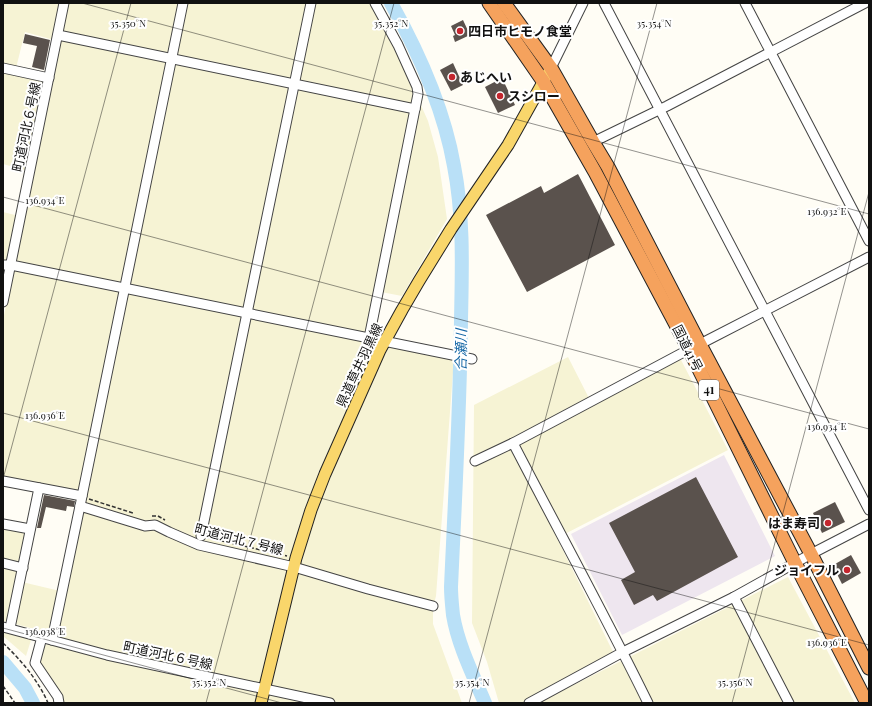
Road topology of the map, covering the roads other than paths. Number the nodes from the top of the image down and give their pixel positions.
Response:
1 (64, 3) edge
2 (183, 3) edge
3 (311, 3) edge
4 (375, 3) edge
5 (489, 3) edge
6 (504, 3) edge
7 (583, 3) edge
8 (604, 3) edge
9 (745, 3) edge
10 (865, 3) edge
11 (58, 35) junction
12 (770, 53) junction
13 (172, 59) junction
14 (3, 68) edge
15 (551, 68) junction
16 (49, 78) junction
17 (543, 81) junction
18 (295, 84) junction
19 (415, 109) junction
20 (660, 109) junction
21 (593, 142) junction
22 (869, 241) edge
23 (869, 257) edge
24 (7, 265) edge
25 (125, 288) junction
26 (3, 302) edge
27 (765, 311) junction
28 (246, 314) junction
29 (369, 338) junction
30 (706, 340) dead end
31 (385, 342) junction
32 (684, 352) dead end
33 (472, 359) dead end
34 (513, 443) junction
35 (475, 461) dead end
36 (3, 481) edge
37 (39, 488) junction
38 (82, 496) junction
39 (80, 506) junction
40 (869, 510) edge
41 (3, 524) edge
42 (869, 524) edge
43 (30, 529) junction
44 (201, 536) road end
45 (811, 554) junction
46 (295, 562) junction
47 (3, 563) edge
48 (795, 563) junction
49 (23, 568) junction
50 (734, 597) junction
51 (433, 606) dead end
52 (6, 628) edge
53 (42, 637) junction
54 (52, 640) junction
55 (623, 652) junction
56 (869, 668) edge
57 (264, 688) junction
58 (59, 703) edge
59 (261, 703) edge
60 (330, 703) edge
61 (530, 703) edge
62 (648, 703) edge
63 (788, 703) edge
64 (867, 703) edge

1 - 11 street, 町道河北６号線
2 - 13 street
3 - 18 street
4 - 19 street
5 - 17 highway, 国道41号 / 41
6 - 15 highway, 国道41号 / 41
7 - 15 street
8 - 20 street
9 - 12 street
10 - 12 street
11 - 13 street
11 - 16 street, 町道河北６号線
12 - 20 street
12 - 22 street
13 - 18 street
13 - 25 street
14 - 16 street
15 - 17 main road, 県道草井羽黒線
15 - 21 highway, 国道41号 / 41
16 - 24 street, 町道河北６号線
17 - 31 main road, 県道草井羽黒線
17 - 48 highway, 国道41号 / 41
18 - 19 street
18 - 28 street
19 - 29 street
20 - 21 street
20 - 27 street
21 - 45 highway, 国道41号 / 41
23 - 27 street
24 - 25 street
24 - 26 street, 町道河北６号線
25 - 28 street
25 - 38 street
27 - 30 street
27 - 40 street
28 - 29 street
28 - 44 street
29 - 31 street
31 - 33 street
31 - 46 main road, 県道草井羽黒線
32 - 34 street
34 - 35 street
34 - 55 street
36 - 37 street
37 - 38 street
37 - 43 street
38 - 39 street
39 - 46 street, 町道河北７号線
39 - 54 street
41 - 43 street
42 - 45 street
43 - 49 street
45 - 48 street
45 - 56 highway, 国道41号 / 41
46 - 51 street, 町道河北７号線
46 - 57 main road, 県道草井羽黒線
47 - 49 street
48 - 50 street
48 - 64 highway, 国道41号 / 41
49 - 52 street
50 - 55 street
50 - 63 street
52 - 53 street, 町道河北６号線
53 - 54 street, 町道河北６号線
53 - 58 street
54 - 57 street, 町道河北６号線
55 - 61 street
55 - 62 street
57 - 59 main road, 県道草井羽黒線
57 - 60 street, 町道河北６号線

